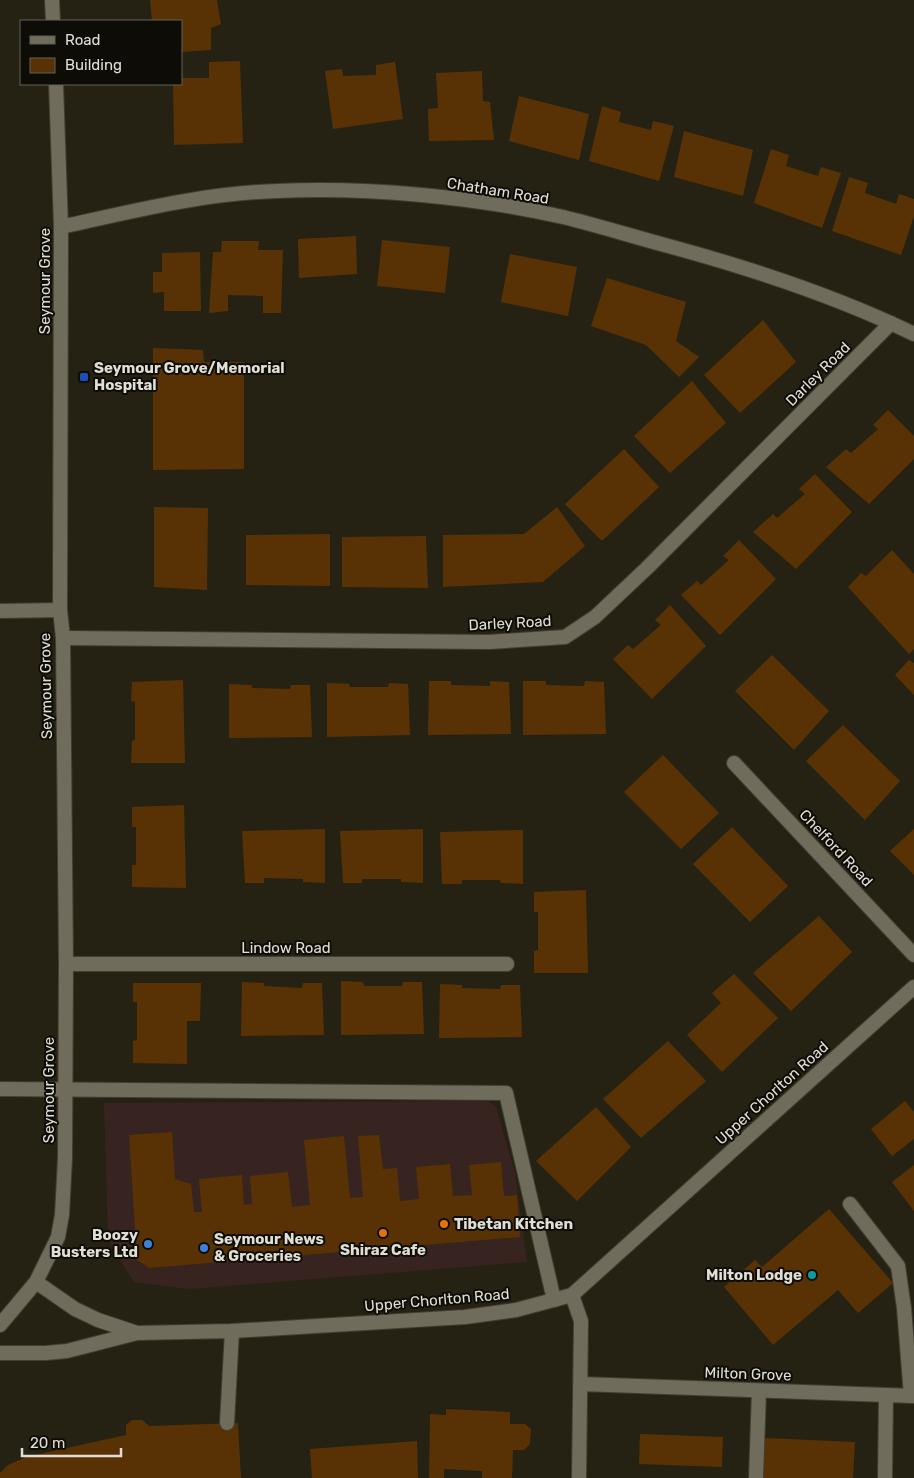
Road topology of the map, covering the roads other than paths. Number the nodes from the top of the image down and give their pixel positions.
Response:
1 (52, 0) edge
2 (53, 20) edge
3 (56, 85) edge
4 (61, 227) junction
5 (891, 323) junction
6 (914, 334) edge
7 (60, 610) junction
8 (0, 611) edge
9 (63, 638) junction
10 (734, 763) dead end
11 (914, 955) edge
12 (66, 964) junction
13 (507, 964) dead end
14 (914, 987) edge
15 (0, 1089) edge
16 (65, 1090) junction
17 (850, 1204) dead end
18 (36, 1282) junction
19 (572, 1295) junction
20 (554, 1300) junction
21 (0, 1325) edge
22 (232, 1331) junction
23 (137, 1333) junction
24 (0, 1353) edge
25 (582, 1384) junction
26 (759, 1390) junction
27 (886, 1396) junction
28 (913, 1396) edge
29 (227, 1423) dead end
30 (579, 1478) edge
31 (756, 1478) edge
32 (885, 1478) edge

1 - 2 street
3 - 4 street, Seymour Grove
4 - 5 street, Chatham Road
4 - 7 street, Seymour Grove
5 - 6 street, Chatham Road
5 - 9 street, Darley Road
7 - 8 street
7 - 9 street, Seymour Grove
9 - 12 street, Seymour Grove
10 - 11 street, Chelford Road
12 - 13 street, Lindow Road
12 - 16 street, Seymour Grove
14 - 19 street, Upper Chorlton Road
15 - 16 street
16 - 18 street, Seymour Grove
16 - 20 street
17 - 28 street
18 - 21 street, Seymour Grove
18 - 23 street, Upper Chorlton Road
19 - 20 street, Upper Chorlton Road
19 - 25 street
20 - 22 street, Upper Chorlton Road
22 - 23 street, Upper Chorlton Road
22 - 29 street
23 - 24 street
25 - 26 street, Milton Grove
25 - 30 street
26 - 27 street, Milton Grove
26 - 31 street
27 - 28 street, Milton Grove
27 - 32 street

